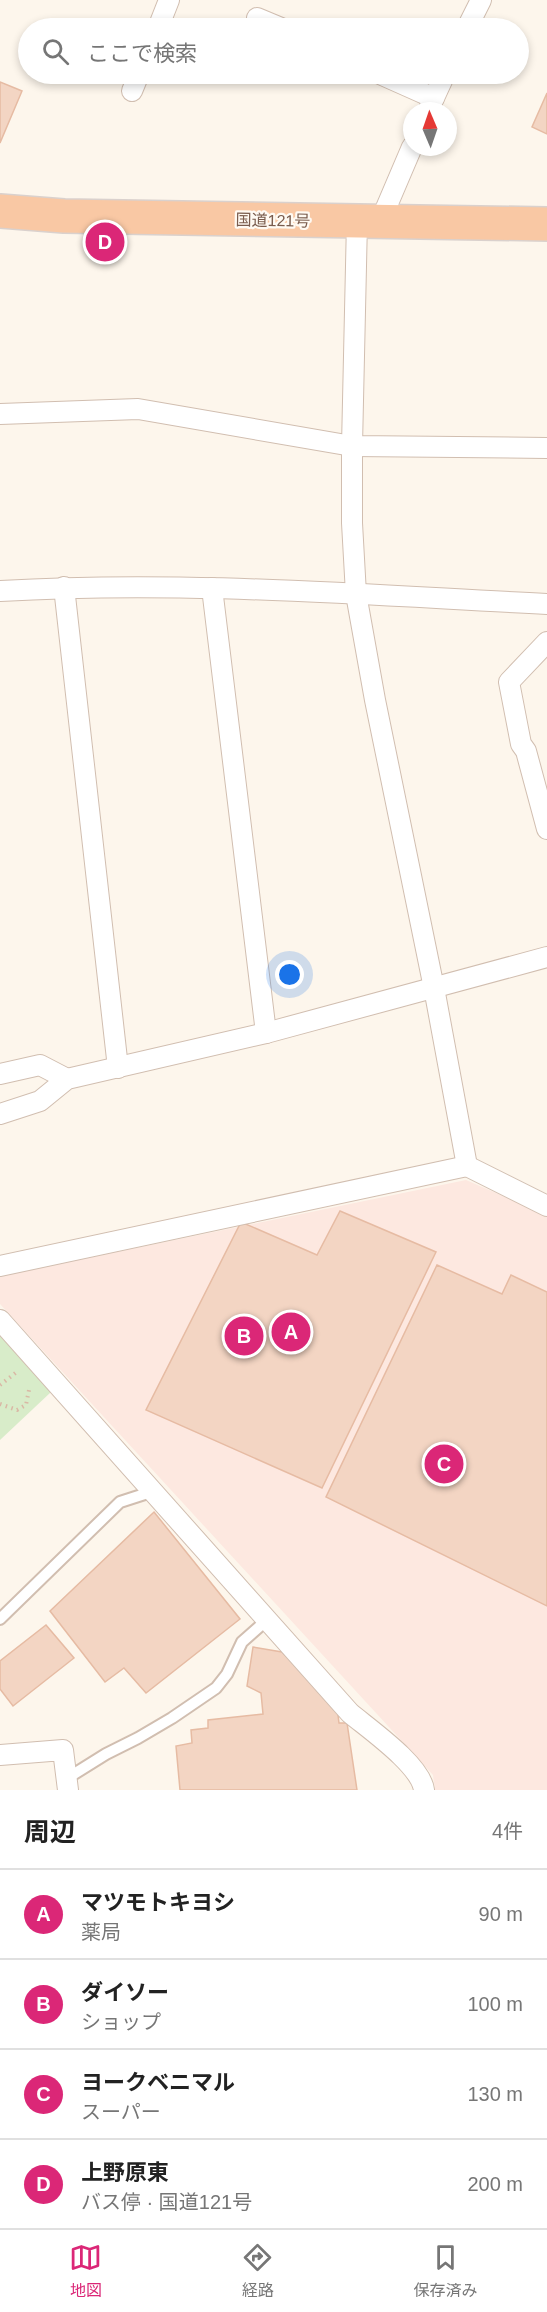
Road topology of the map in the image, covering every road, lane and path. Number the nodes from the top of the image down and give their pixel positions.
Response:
1 (169, 0) edge
2 (481, 0) edge
3 (162, 18) edge
4 (472, 18) edge
5 (397, 84) edge
6 (440, 84) edge
7 (428, 102) edge
8 (432, 102) edge
9 (407, 156) edge
10 (0, 211) edge
11 (368, 222) junction
12 (547, 224) edge
13 (0, 414) edge
14 (352, 446) junction
15 (547, 448) edge
16 (63, 587) junction
17 (212, 588) junction
18 (0, 591) edge
19 (356, 594) junction
20 (547, 604) edge
21 (547, 642) edge
22 (547, 829) edge
23 (547, 957) edge
24 (434, 988) junction
25 (266, 1033) junction
26 (118, 1068) junction
27 (0, 1074) edge
28 (67, 1079) junction
29 (0, 1114) edge
30 (467, 1166) junction
31 (547, 1206) edge
32 (0, 1266) edge
33 (0, 1320) edge
34 (16, 1372) dead end
35 (21, 1377) dead end
36 (26, 1382) dead end
37 (0, 1404) edge
38 (154, 1491) junction
39 (0, 1618) edge
40 (268, 1619) junction
41 (0, 1755) edge
42 (67, 1784) edge
43 (424, 1790) edge

1 - 3 street
2 - 4 street
5 - 7 street
6 - 8 street
9 - 11 street
10 - 11 highway, 国道121号
11 - 12 highway, 国道121号
11 - 14 street
13 - 14 street
14 - 15 street
14 - 19 street
16 - 17 street
16 - 18 street
16 - 26 street
17 - 19 street
17 - 25 street
19 - 20 street
19 - 24 street
21 - 22 street
23 - 24 street
24 - 25 street
24 - 30 street
25 - 26 street
26 - 28 street
27 - 28 street
28 - 29 street
30 - 31 street
30 - 32 street
33 - 38 street
34 - 35 path
36 - 37 path
38 - 39 lane
38 - 40 street
40 - 42 lane
40 - 43 street
41 - 42 street

